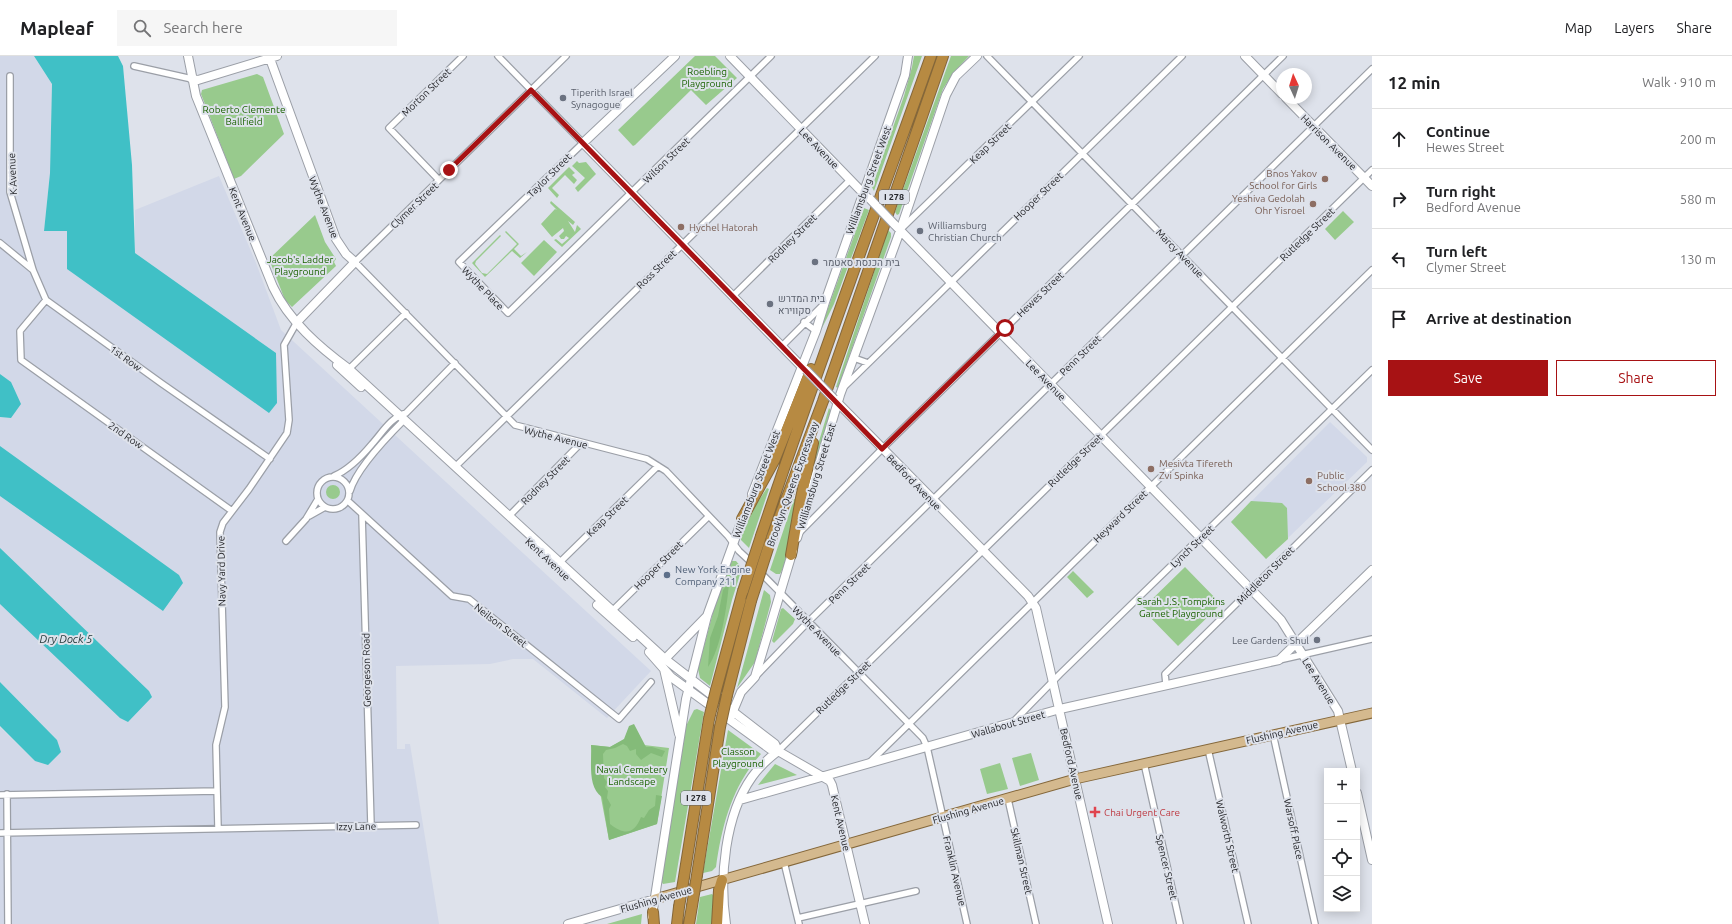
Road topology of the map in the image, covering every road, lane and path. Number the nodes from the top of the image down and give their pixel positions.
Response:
1 (188, 56) edge
2 (463, 56) edge
3 (498, 56) edge
4 (566, 56) edge
5 (675, 56) edge
6 (730, 56) edge
7 (771, 56) edge
8 (875, 56) edge
9 (908, 56) edge
10 (931, 56) edge
11 (943, 56) edge
12 (977, 56) edge
13 (987, 56) edge
14 (1079, 56) edge
15 (1182, 56) edge
16 (1245, 56) edge
17 (1283, 56) edge
18 (272, 57) edge
19 (134, 66) dead end
20 (1372, 69) edge
21 (10, 76) dead end
22 (1264, 76) junction
23 (750, 77) junction
24 (192, 79) junction
25 (1276, 88) edge
26 (531, 90) junction
27 (1032, 102) junction
28 (1292, 104) edge
29 (1314, 127) junction
30 (800, 128) junction
31 (583, 143) junction
32 (1082, 153) junction
33 (1372, 170) edge
34 (1364, 178) junction
35 (440, 180) junction
36 (850, 180) junction
37 (1372, 186) edge
38 (632, 193) junction
39 (867, 196) junction
40 (1132, 204) junction
41 (907, 205) junction
42 (919, 212) junction
43 (897, 228) junction
44 (0, 243) edge
45 (682, 244) junction
46 (1182, 255) junction
47 (355, 262) junction
48 (459, 262) joint
49 (33, 270) junction
50 (1372, 270) edge
51 (950, 282) junction
52 (733, 296) junction
53 (46, 300) junction
54 (825, 302) junction
55 (1232, 306) junction
56 (406, 313) junction
57 (508, 313) joint
58 (804, 322) junction
59 (295, 323) junction
60 (816, 331) junction
61 (1000, 333) junction
62 (827, 342) junction
63 (782, 346) junction
64 (329, 354) junction
65 (854, 358) junction
66 (1282, 358) junction
67 (455, 363) junction
68 (868, 363) junction
69 (804, 368) junction
70 (349, 369) junction
71 (1372, 370) edge
72 (1050, 384) junction
73 (843, 387) junction
74 (823, 401) junction
75 (836, 401) junction
76 (1332, 409) junction
77 (507, 417) junction
78 (400, 419) junction
79 (1100, 435) junction
80 (581, 443) junction
81 (882, 449) junction
82 (1372, 450) edge
83 (270, 459) junction
84 (658, 466) junction
85 (455, 467) junction
86 (1372, 470) edge
87 (334, 476) junction
88 (1150, 486) junction
89 (350, 491) junction
90 (318, 499) junction
91 (348, 501) junction
92 (933, 501) junction
93 (326, 507) junction
94 (232, 511) junction
95 (362, 515) junction
96 (509, 516) junction
97 (709, 516) junction
98 (306, 519) junction
99 (742, 519) junction
100 (799, 534) junction
101 (1201, 537) junction
102 (286, 541) dead end
103 (733, 542) junction
104 (982, 551) junction
105 (791, 555) junction
106 (557, 564) junction
107 (1372, 570) edge
108 (1251, 589) junction
109 (780, 592) junction
110 (1032, 602) junction
111 (610, 612) junction
112 (707, 616) junction
113 (808, 622) junction
114 (1372, 639) edge
115 (1296, 644) junction
116 (1302, 655) junction
117 (1279, 660) junction
118 (664, 664) junction
119 (858, 672) junction
120 (754, 677) junction
121 (691, 680) junction
122 (651, 682) dead end
123 (1053, 682) junction
124 (1166, 684) junction
125 (689, 689) junction
126 (1060, 709) junction
127 (1372, 713) edge
128 (731, 715) junction
129 (1340, 720) junction
130 (1013, 722) junction
131 (908, 724) junction
132 (1273, 734) junction
133 (679, 737) junction
134 (927, 747) junction
135 (1208, 749) junction
136 (778, 751) junction
137 (1144, 763) junction
138 (868, 764) junction
139 (1351, 768) edge
140 (821, 777) junction
141 (1075, 779) junction
142 (217, 791) junction
143 (0, 794) edge
144 (7, 794) junction
145 (1008, 799) junction
146 (740, 800) junction
147 (1359, 804) edge
148 (943, 817) junction
149 (416, 825) dead end
150 (371, 826) junction
151 (218, 828) junction
152 (0, 832) edge
153 (7, 832) junction
154 (846, 845) junction
155 (1372, 860) edge
156 (784, 862) junction
157 (0, 874) edge
158 (7, 874) junction
159 (722, 880) junction
160 (916, 891) dead end
161 (655, 899) junction
162 (860, 904) junction
163 (654, 912) junction
164 (798, 921) edge
165 (573, 923) edge
166 (8, 924) edge
167 (650, 924) edge
168 (654, 924) edge
169 (677, 924) edge
170 (689, 924) edge
171 (717, 924) edge
172 (726, 924) edge
173 (864, 924) edge
174 (967, 924) edge
175 (1036, 924) edge
176 (1108, 924) edge
177 (1180, 924) edge
178 (1248, 924) edge
179 (1315, 924) edge

1 - 24 main road, Kent Avenue
2 - 35 street, Morton Street
3 - 26 street, Bedford Avenue
4 - 26 street, Clymer Street
5 - 31 main road, Taylor Street
6 - 23 main road, Lee Avenue
7 - 23 street, Wilson Street
8 - 30 street, Ross Street
9 - 39 main road, Williamsburg Street West
10 - 62 highway, Brooklyn-Queens Expressway / I 278
11 - 74 highway, Brooklyn-Queens Expressway / I 278
12 - 41 main road, Williamsburg Street East
13 - 27 street, Marcy Avenue
14 - 27 street, Keap Street
15 - 32 street, Hooper Street
16 - 22 main road
17 - 22 street, Hewes Street
18 - 24 main road
18 - 47 main road, Wythe Avenue
19 - 24 street
20 - 29 street, Penn Street
21 - 49 street, K Avenue
22 - 25 main road
22 - 40 street, Hewes Street
23 - 30 main road, Lee Avenue
23 - 38 street, Wilson Street
24 - 59 main road, Kent Avenue
26 - 31 street, Bedford Avenue
26 - 35 street, Clymer Street
27 - 32 street, Marcy Avenue
27 - 42 street, Keap Street
28 - 29 main road, Harrison Avenue
29 - 34 main road, Harrison Avenue
29 - 46 street, Penn Street
30 - 36 main road, Lee Avenue
30 - 45 street, Ross Street
31 - 38 main road, Bedford Avenue
31 - 48 street, Taylor Street
32 - 40 street, Marcy Avenue
32 - 51 street, Hooper Street
33 - 34 street, Rutledge Street
34 - 37 main road, Harrison Avenue
34 - 55 street, Rutledge Street
35 - 47 street, Clymer Street
36 - 39 main road, Lee Avenue
36 - 52 street, Rodney Street
38 - 45 main road, Bedford Avenue
38 - 57 street, Wilson Street
39 - 43 main road, Lee Avenue, bridge
39 - 54 main road, Williamsburg Street West
40 - 46 street, Marcy Avenue
40 - 61 street, Hewes Street
41 - 42 street
41 - 43 main road, Williamsburg Street East
42 - 43 street, Keap Street
43 - 51 main road, Lee Avenue
43 - 65 main road, Williamsburg Street East
44 - 49 street
45 - 52 main road, Bedford Avenue
45 - 77 street, Ross Street
46 - 55 street, Marcy Avenue
46 - 72 street, Penn Street
47 - 56 street, Wythe Avenue
47 - 59 main road, Clymer Street
48 - 57 street, Wythe Place
49 - 53 street
50 - 66 street, Heyward Street
51 - 61 main road, Lee Avenue
51 - 68 street, Hooper Street
52 - 63 main road, Bedford Avenue
53 - 83 street, 1st Row
53 - 94 street, 2nd Row
54 - 58 street
54 - 60 main road, Williamsburg Street West
55 - 66 street, Marcy Avenue
55 - 79 street, Rutledge Street
56 - 67 street, Wythe Avenue
56 - 70 street
58 - 60 street
58 - 63 street
59 - 64 main road, Kent Avenue
59 - 83 street, Navy Yard Drive
60 - 69 main road, Williamsburg Street West
61 - 72 main road, Lee Avenue
61 - 81 street, Hewes Street
62 - 99 highway
62 - 169 highway, Brooklyn-Queens Expressway / I 278, bridge
63 - 69 main road, Bedford Avenue
64 - 70 main road, Kent Avenue
64 - 78 main road, Kent Avenue
65 - 68 street
65 - 73 main road, Williamsburg Street East
66 - 76 street, Marcy Avenue
66 - 88 street, Heyward Street
67 - 77 street, Wythe Avenue
67 - 78 street
68 - 73 street, Hooper Street
69 - 75 main road, Bedford Avenue, bridge
69 - 99 main road, Williamsburg Street West
70 - 78 main road, Kent Avenue
71 - 76 street, Lynch Street
72 - 79 main road, Lee Avenue
72 - 92 street, Penn Street
73 - 75 main road, Williamsburg Street East
74 - 105 highway
74 - 170 highway, Brooklyn-Queens Expressway / I 278, bridge
75 - 81 main road, Bedford Avenue
75 - 100 main road, Williamsburg Street East
76 - 82 street, Marcy Avenue
76 - 101 street, Lynch Street
77 - 80 street, Wythe Avenue
77 - 85 street, Ross Street
78 - 85 main road, Kent Avenue
78 - 87 street
78 - 89 street
78 - 106 main road, Kent Avenue
79 - 88 main road, Lee Avenue
79 - 104 street, Rutledge Street
80 - 84 street, Wythe Avenue
80 - 96 street, Rodney Street
81 - 92 main road, Bedford Avenue
81 - 100 street, Hewes Street
83 - 94 street, Navy Yard Drive
84 - 97 street, Wythe Avenue
84 - 106 street, Keap Street
85 - 96 main road, Kent Avenue
86 - 108 street, Middleton Street
87 - 89 street
87 - 90 street
88 - 101 main road, Lee Avenue
88 - 110 street, Heyward Street
89 - 91 street
90 - 93 street
90 - 98 street
91 - 93 street
91 - 95 street, Neilson Street
92 - 104 main road, Bedford Avenue
92 - 113 street, Penn Street
93 - 98 street
94 - 142 street, Navy Yard Drive
95 - 122 street, Neilson Street
95 - 150 street, Georgeson Road
96 - 106 main road, Kent Avenue
97 - 103 street, Wythe Avenue
97 - 111 street, Hooper Street
98 - 102 street
99 - 103 main road, Williamsburg Street West
100 - 105 main road, Williamsburg Street East
101 - 108 main road, Lee Avenue
101 - 123 street, Lynch Street
103 - 109 street, Wythe Avenue
103 - 112 main road, Williamsburg Street West
104 - 110 main road, Bedford Avenue
104 - 119 street, Rutledge Street
105 - 109 main road, Williamsburg Street East
106 - 111 main road, Kent Avenue
107 - 115 main road
108 - 115 main road, Lee Avenue
108 - 124 street, Middleton Street
109 - 113 street, Wythe Avenue
109 - 120 main road, Williamsburg Street East
110 - 123 main road, Bedford Avenue
110 - 131 street, Heyward Street
111 - 118 main road, Kent Avenue
112 - 118 main road
112 - 121 main road, Williamsburg Street West
113 - 119 street, Wythe Avenue
113 - 120 street, Penn Street
114 - 116 street, Wallabout Street
115 - 116 main road, Lee Avenue
115 - 117 main road
116 - 117 street, Wallabout Street
116 - 129 main road, Lee Avenue
117 - 124 main road, Wallabout Street
118 - 121 main road, Kent Avenue
118 - 125 main road, Kent Avenue
118 - 133 main road
119 - 131 street, Wythe Avenue
119 - 136 street, Rutledge Street
120 - 128 main road, Williamsburg Street East
121 - 125 main road, Williamsburg Street West
121 - 128 main road, Kent Avenue
123 - 126 main road, Bedford Avenue
123 - 130 street, Lynch Street
124 - 126 main road, Wallabout Street
125 - 128 main road, Kent Avenue
125 - 133 main road, Williamsburg Street West
126 - 130 main road, Wallabout Street
126 - 141 main road, Bedford Avenue
127 - 129 main road, Flushing Avenue
128 - 136 main road, Kent Avenue
129 - 132 main road, Flushing Avenue
129 - 139 main road, Lee Avenue
130 - 134 main road, Wallabout Street
131 - 134 street, Wythe Avenue
131 - 138 street, Heyward Street
132 - 135 main road, Flushing Avenue
132 - 179 street, Warsoff Place
133 - 161 main road, Williamsburg Street West
134 - 138 main road, Wallabout Street
134 - 148 street, Franklin Avenue
135 - 137 main road, Flushing Avenue
135 - 178 street, Walworth Street
136 - 140 main road, Kent Avenue
136 - 146 main road
137 - 141 main road, Flushing Avenue
137 - 177 street, Spencer Street
138 - 140 main road, Wallabout Street
140 - 146 main road, Wallabout Street
140 - 154 main road, Kent Avenue
141 - 145 main road, Flushing Avenue
141 - 176 main road, Bedford Avenue
142 - 144 street
142 - 151 street, Navy Yard Drive
143 - 144 street
144 - 153 street
145 - 148 main road, Flushing Avenue
145 - 175 street, Skillman Street
146 - 159 main road
147 - 155 main road
148 - 154 main road, Flushing Avenue
148 - 174 street, Franklin Avenue
149 - 150 street, Izzy Lane
150 - 151 street, Izzy Lane
151 - 153 street
152 - 153 street
153 - 158 street
154 - 156 main road, Flushing Avenue
154 - 162 main road, Kent Avenue
156 - 159 main road, Flushing Avenue
156 - 164 street
157 - 158 street
158 - 166 street
159 - 161 main road, Flushing Avenue
159 - 171 highway
159 - 172 main road
160 - 162 street
161 - 163 main road, Williamsburg Street West
161 - 165 main road, Flushing Avenue
162 - 164 street
162 - 173 main road, Kent Avenue
163 - 167 main road, Williamsburg Street West
163 - 168 highway

